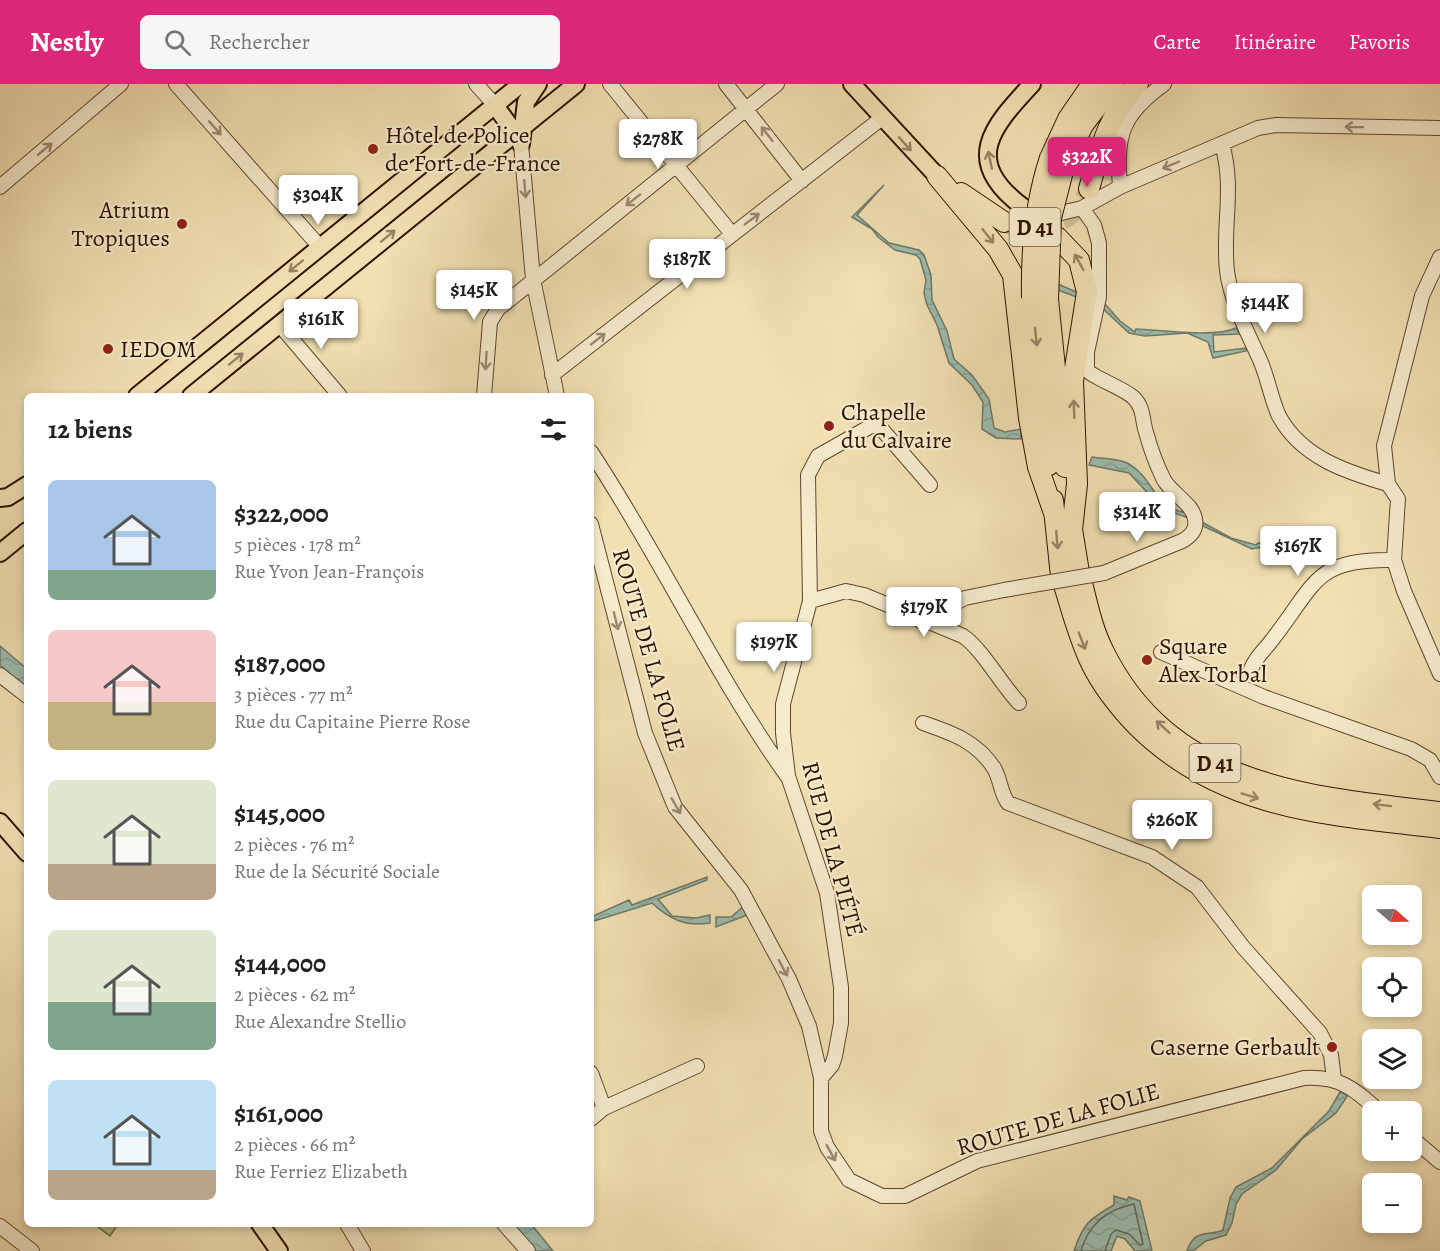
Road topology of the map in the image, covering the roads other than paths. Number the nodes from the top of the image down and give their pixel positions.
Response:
1 (121, 84) edge
2 (176, 84) edge
3 (476, 84) edge
4 (521, 84) edge
5 (538, 84) edge
6 (576, 84) edge
7 (610, 84) edge
8 (726, 84) edge
9 (777, 84) edge
10 (852, 84) edge
11 (1032, 84) edge
12 (1138, 84) edge
13 (1164, 84) edge
14 (1105, 85) edge
15 (494, 104) junction
16 (747, 109) junction
17 (882, 118) junction
18 (1440, 128) edge
19 (520, 133) junction
20 (1222, 144) junction
21 (676, 166) junction
22 (937, 176) junction
23 (802, 181) junction
24 (0, 187) edge
25 (1120, 187) junction
26 (1089, 189) tunnel mouth
27 (1023, 207) dead end
28 (1082, 208) junction
29 (1061, 213) dead end
30 (1004, 222) tunnel mouth
31 (732, 234) junction
32 (1058, 237) dead end
33 (320, 247) junction
34 (1440, 257) edge
35 (533, 279) junction
36 (1040, 298) junction
37 (1092, 301) junction
38 (279, 324) junction
39 (552, 375) junction
40 (141, 393) edge
41 (195, 393) edge
42 (337, 393) edge
43 (484, 393) edge
44 (556, 393) edge
45 (594, 457) edge
46 (1388, 484) junction
47 (930, 485) dead end
48 (24, 487) edge
49 (0, 498) edge
50 (1054, 513) junction
51 (1072, 530) junction
52 (24, 533) edge
53 (594, 536) edge
54 (0, 553) edge
55 (1394, 560) junction
56 (1071, 579) junction
57 (810, 601) junction
58 (921, 621) junction
59 (1161, 652) dead end
60 (1251, 669) dead end
61 (1440, 674) edge
62 (0, 675) edge
63 (24, 694) edge
64 (1019, 703) dead end
65 (923, 723) dead end
66 (788, 776) junction
67 (1440, 777) edge
68 (1440, 812) edge
69 (0, 822) edge
70 (1440, 828) edge
71 (24, 850) edge
72 (698, 1066) dead end
73 (821, 1078) junction
74 (1334, 1079) junction
75 (594, 1081) edge
76 (1367, 1101) edge
77 (604, 1108) junction
78 (594, 1116) edge
79 (1422, 1147) edge
80 (1440, 1162) edge
81 (0, 1227) edge
82 (263, 1227) edge
83 (349, 1227) edge
84 (507, 1227) edge
85 (32, 1251) edge
86 (279, 1251) edge
87 (363, 1251) edge
88 (528, 1251) edge

24 -> 1 street
2 -> 33 street
3 - 15 street
4 - 15 main road
5 - 19 main road
6 - 19 main road
7 - 21 street
8 - 16 street
9 - 16 street
10 - 17 main road
27 -> 11 main road
12 - 26 highway
13 - 25 street
14 - 36 highway, D 41, bridge
15 - 19 main road
15 - 33 main road
16 - 21 street
23 -> 16 street
17 -> 22 main road
17 - 23 street
18 -> 20 street
19 -> 35 street
38 -> 19 main road
20 -> 25 street
20 - 46 street
21 - 31 street
21 -> 35 street
22 - 30 highway
22 -> 50 highway
31 -> 23 street
25 - 28 street
28 - 29 street
28 - 37 street
39 -> 31 street
37 -> 32 highway
33 -> 40 main road
34 - 46 street
35 - 39 street
35 -> 43 street
36 -> 50 highway, D 41
36 - 51 highway, D 41
51 -> 37 highway
37 - 58 street, bridge
41 -> 38 main road
38 - 42 street
39 - 44 street
45 - 66 street
46 - 55 street
47 - 57 street, RUE DE LA PIÉTÉ
48 - 49 main road
50 -> 56 highway, D 41
51 - 56 highway, D 41
52 - 54 main road
53 -> 73 street, ROUTE DE LA FOLIE
55 - 60 street
55 - 61 street
68 -> 56 highway, D 41
56 -> 70 highway, D 41
57 - 58 street
57 - 66 street, RUE DE LA PIÉTÉ
58 - 64 street
59 - 67 street
62 - 63 street
65 - 74 street
66 - 73 street, RUE DE LA PIÉTÉ
69 - 71 main road
72 - 77 street
73 -> 74 street, ROUTE DE LA FOLIE
74 - 76 street, ROUTE DE LA FOLIE
75 - 77 street
77 - 78 street
79 - 80 street
81 - 85 street
82 - 86 main road
83 - 87 street
84 - 88 street

